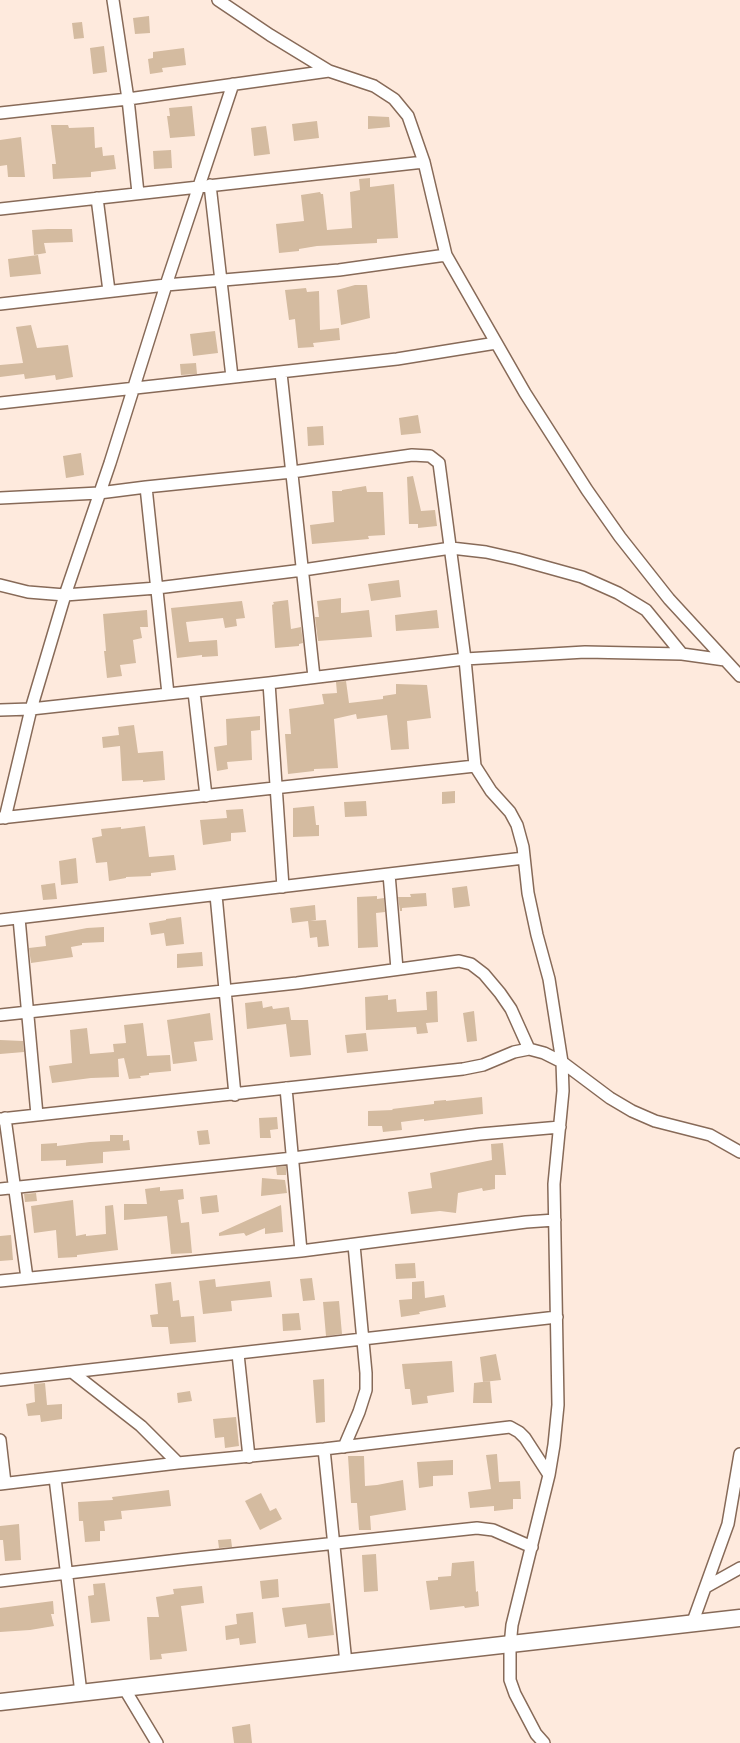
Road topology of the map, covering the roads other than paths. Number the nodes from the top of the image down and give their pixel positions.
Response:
1 (112, 0) edge
2 (218, 0) edge
3 (329, 70) junction
4 (233, 84) junction
5 (128, 100) junction
6 (0, 113) edge
7 (424, 162) junction
8 (205, 186) junction
9 (138, 193) junction
10 (97, 198) junction
11 (0, 209) edge
12 (446, 255) junction
13 (222, 280) junction
14 (166, 285) junction
15 (109, 291) junction
16 (0, 304) edge
17 (496, 343) junction
18 (282, 373) junction
19 (232, 377) junction
20 (132, 389) junction
21 (0, 403) edge
22 (292, 472) junction
23 (146, 487) junction
24 (99, 493) junction
25 (0, 498) edge
26 (451, 548) junction
27 (303, 570) junction
28 (0, 585) edge
29 (157, 588) junction
30 (64, 595) junction
31 (682, 654) junction
32 (465, 659) junction
33 (725, 660) junction
34 (740, 676) edge
35 (314, 677) junction
36 (269, 684) junction
37 (194, 692) junction
38 (168, 694) junction
39 (31, 709) junction
40 (0, 710) edge
41 (475, 766) junction
42 (276, 788) junction
43 (206, 796) junction
44 (2, 818) edge
45 (524, 858) junction
46 (389, 874) junction
47 (283, 887) junction
48 (216, 895) junction
49 (19, 918) junction
50 (0, 920) edge
51 (397, 969) junction
52 (225, 990) junction
53 (27, 1012) junction
54 (0, 1015) edge
55 (529, 1048) junction
56 (562, 1062) junction
57 (286, 1088) junction
58 (235, 1094) junction
59 (37, 1115) junction
60 (2, 1119) edge
61 (560, 1127) junction
62 (740, 1152) edge
63 (293, 1158) junction
64 (14, 1187) junction
65 (0, 1189) edge
66 (555, 1220) junction
67 (354, 1245) junction
68 (301, 1251) junction
69 (27, 1278) junction
70 (0, 1281) edge
71 (557, 1317) junction
72 (363, 1340) junction
73 (238, 1354) junction
74 (72, 1372) junction
75 (0, 1380) edge
76 (0, 1440) edge
77 (344, 1447) junction
78 (324, 1449) junction
79 (740, 1454) edge
80 (249, 1457) junction
81 (178, 1463) junction
82 (549, 1475) junction
83 (55, 1478) junction
84 (2, 1484) edge
85 (332, 1544) junction
86 (532, 1547) junction
87 (740, 1568) edge
88 (67, 1573) junction
89 (0, 1581) edge
90 (706, 1587) junction
91 (740, 1618) edge
92 (692, 1624) junction
93 (510, 1646) junction
94 (346, 1663) junction
95 (124, 1688) junction
96 (81, 1693) junction
97 (0, 1702) edge
98 (157, 1743) edge
99 (544, 1743) edge

1 - 5 street
2 - 3 street
3 - 4 street
3 - 7 street
4 - 5 street
4 - 8 street
5 - 6 street
5 - 9 street
7 - 8 street
7 - 12 street
8 - 9 street
8 - 13 street
8 - 14 street
9 - 10 street
10 - 11 street
10 - 15 street
12 - 13 street
12 - 17 street
13 - 14 street
13 - 19 street
14 - 15 street
14 - 20 street
15 - 16 street
17 - 18 street
17 - 33 street
18 - 19 street
18 - 22 street
19 - 20 street
20 - 21 street
20 - 24 street
22 - 23 street
22 - 26 street
22 - 27 street
23 - 24 street
23 - 29 street
24 - 25 street
24 - 30 street
26 - 27 street
26 - 31 street
26 - 32 street
27 - 29 street
27 - 35 street
28 - 30 street
29 - 30 street
29 - 38 street
30 - 39 street
31 - 32 street
31 - 33 street
32 - 35 street
32 - 41 street
33 - 34 street
35 - 36 street
36 - 37 street
36 - 42 street
37 - 38 street
37 - 43 street
38 - 39 street
39 - 40 street
39 - 44 street
41 - 42 street
41 - 45 street
42 - 43 street
42 - 47 street
43 - 44 street
45 - 46 street
45 - 56 street
46 - 47 street
46 - 51 street
47 - 48 street
48 - 49 street
48 - 52 street
49 - 50 street
49 - 53 street
51 - 52 street
51 - 55 street
52 - 53 street
52 - 58 street
53 - 54 street
53 - 59 street
55 - 56 street
55 - 57 street
56 - 61 street
56 - 62 street
57 - 58 street
57 - 63 street
58 - 59 street
59 - 60 street
60 - 64 street
61 - 63 street
61 - 66 street
63 - 64 street
63 - 68 street
64 - 65 street
64 - 69 street
66 - 67 street
66 - 71 street
67 - 68 street
67 - 72 street
68 - 69 street
69 - 70 street
71 - 72 street
71 - 82 street
72 - 73 street
72 - 77 street
73 - 74 street
73 - 80 street
74 - 75 street
74 - 81 street
76 - 84 street
77 - 78 street
77 - 82 street
78 - 80 street
78 - 85 street
79 - 90 street
80 - 81 street
81 - 83 street
82 - 86 street
83 - 84 street
83 - 88 street
85 - 86 street
85 - 88 street
85 - 94 street
86 - 93 street
87 - 90 street
88 - 89 street
88 - 96 street
90 - 92 street
91 - 92 main road
92 - 93 main road
93 - 94 main road
93 - 99 street
94 - 95 main road
95 - 96 main road
95 - 98 street
96 - 97 main road

